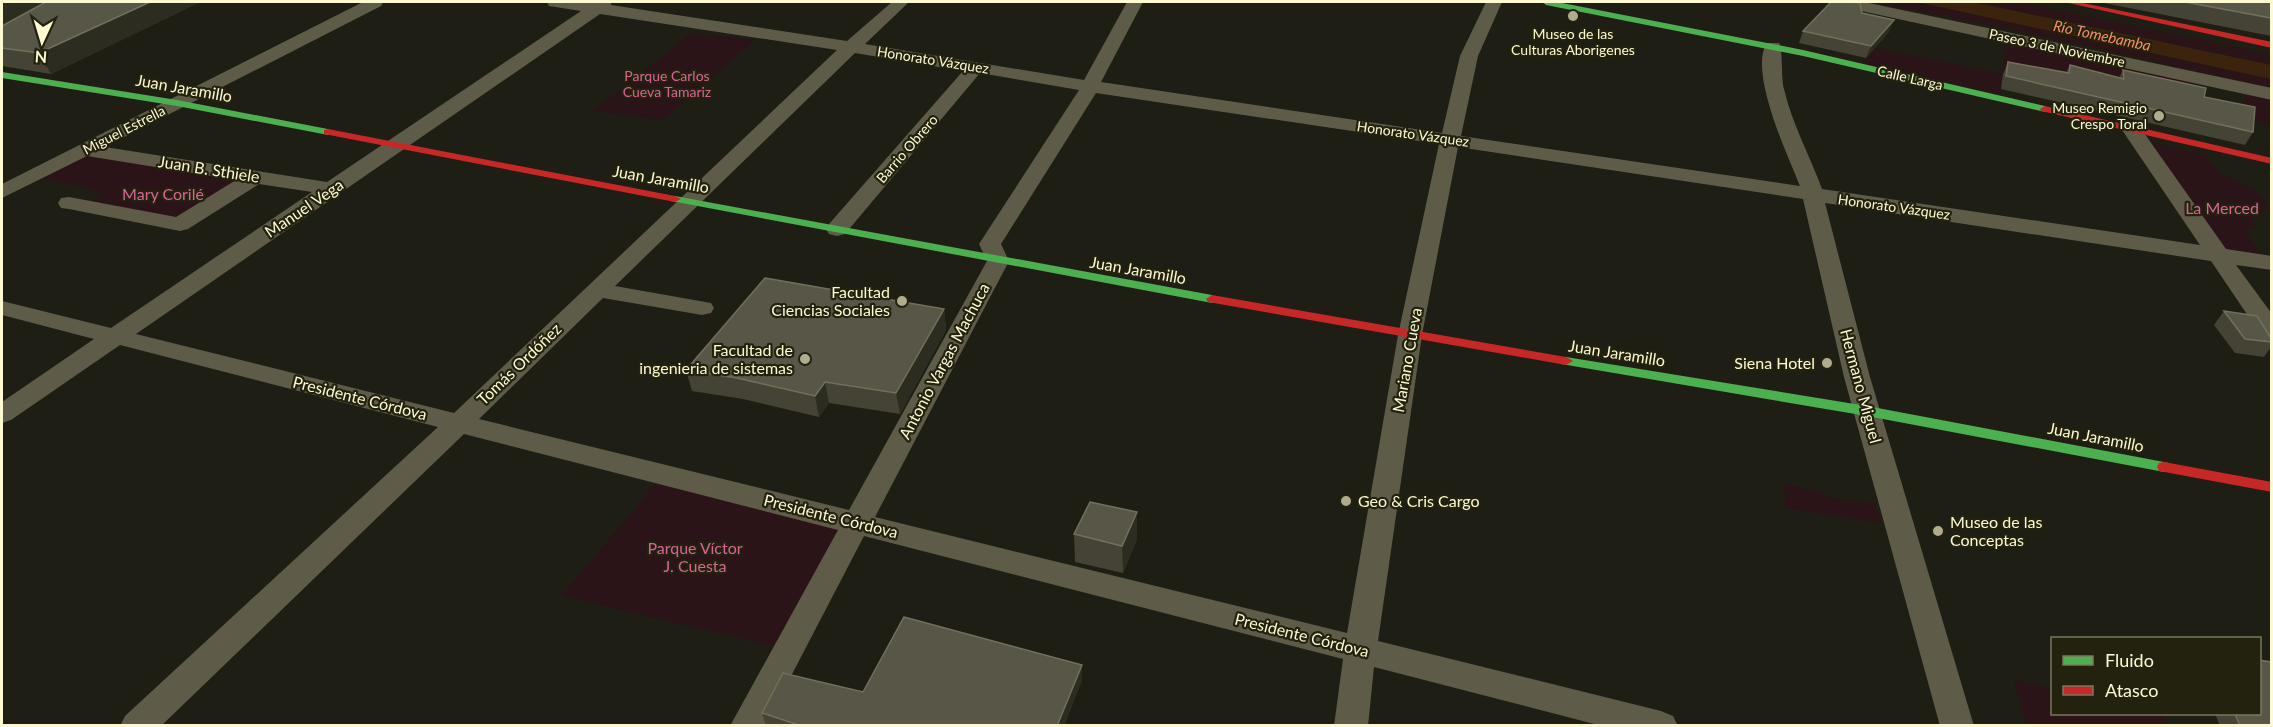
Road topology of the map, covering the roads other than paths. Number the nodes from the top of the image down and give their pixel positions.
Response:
1 (375, 2) edge
2 (555, 2) edge
3 (901, 2) edge
4 (1135, 2) edge
5 (1494, 2) edge
6 (1546, 2) edge
7 (1843, 2) edge
8 (2068, 2) edge
9 (602, 5) edge
10 (2271, 45) edge
11 (852, 46) junction
12 (1773, 47) junction
13 (975, 68) junction
14 (2, 75) edge
15 (1091, 85) junction
16 (2271, 94) edge
17 (177, 103) junction
18 (2130, 128) junction
19 (1449, 139) junction
20 (396, 145) junction
21 (85, 150) junction
22 (2271, 161) edge
23 (255, 177) junction
24 (332, 189) junction
25 (2, 192) edge
26 (1812, 195) junction
27 (691, 202) junction
28 (69, 203) dead end
29 (837, 229) junction
30 (2219, 256) junction
31 (998, 261) junction
32 (2271, 263) edge
33 (597, 290) junction
34 (2, 308) edge
35 (702, 308) dead end
36 (2271, 333) edge
37 (1410, 335) junction
38 (116, 337) junction
39 (1867, 411) junction
40 (2, 414) edge
41 (458, 423) junction
42 (2271, 487) edge
43 (857, 523) junction
44 (1360, 650) junction
45 (137, 726) edge
46 (747, 726) edge
47 (1351, 726) edge
48 (1660, 726) edge
49 (1957, 726) edge

1 - 17 street, Miguel Estrella
2 - 9 street, Honorato Vázquez
3 - 11 street, Tomás Ordóñez
4 - 15 street
5 - 19 street, Mariano Cueva
6 - 12 street, Calle Larga
7 - 16 street, Paseo 3 de Noviembre
8 - 10 street
9 - 11 street, Honorato Vázquez
9 - 20 street, Manuel Vega
11 - 13 street, Honorato Vázquez
11 - 27 street, Tomás Ordóñez
12 - 18 street, Calle Larga
12 - 26 street, Hermano Miguel
13 - 15 street, Honorato Vázquez
13 - 29 street, Barrio Obrero
14 - 17 street, Juan Jaramillo
15 - 19 street, Honorato Vázquez
15 - 31 street
17 - 20 street, Juan Jaramillo
17 - 21 street, Miguel Estrella
18 - 22 street, Calle Larga
18 - 30 street
19 - 26 street, Honorato Vázquez
19 - 37 street, Mariano Cueva
20 - 24 street, Manuel Vega
20 - 27 street, Juan Jaramillo
21 - 23 street, Juan B. Sthiele
21 - 25 street, Miguel Estrella
23 - 24 street, Juan B. Sthiele
23 - 28 street
24 - 38 street, Manuel Vega
26 - 30 street, Honorato Vázquez
26 - 39 street, Hermano Miguel
27 - 29 street, Juan Jaramillo
27 - 33 street, Tomás Ordóñez
29 - 31 street, Juan Jaramillo
30 - 32 street, Honorato Vázquez
30 - 36 street
31 - 37 street, Juan Jaramillo
31 - 43 street, Antonio Vargas Machuca
33 - 35 street
33 - 41 street, Tomás Ordóñez
34 - 38 street, Presidente Córdova
37 - 39 street, Juan Jaramillo
37 - 44 street, Mariano Cueva
38 - 40 street, Manuel Vega
38 - 41 street, Presidente Córdova
39 - 42 street, Juan Jaramillo
39 - 49 street, Hermano Miguel
41 - 43 street, Presidente Córdova
41 - 45 street, Tomás Ordóñez
43 - 44 street, Presidente Córdova
43 - 46 street, Antonio Vargas Machuca
44 - 47 street, Mariano Cueva
44 - 48 street, Presidente Córdova

